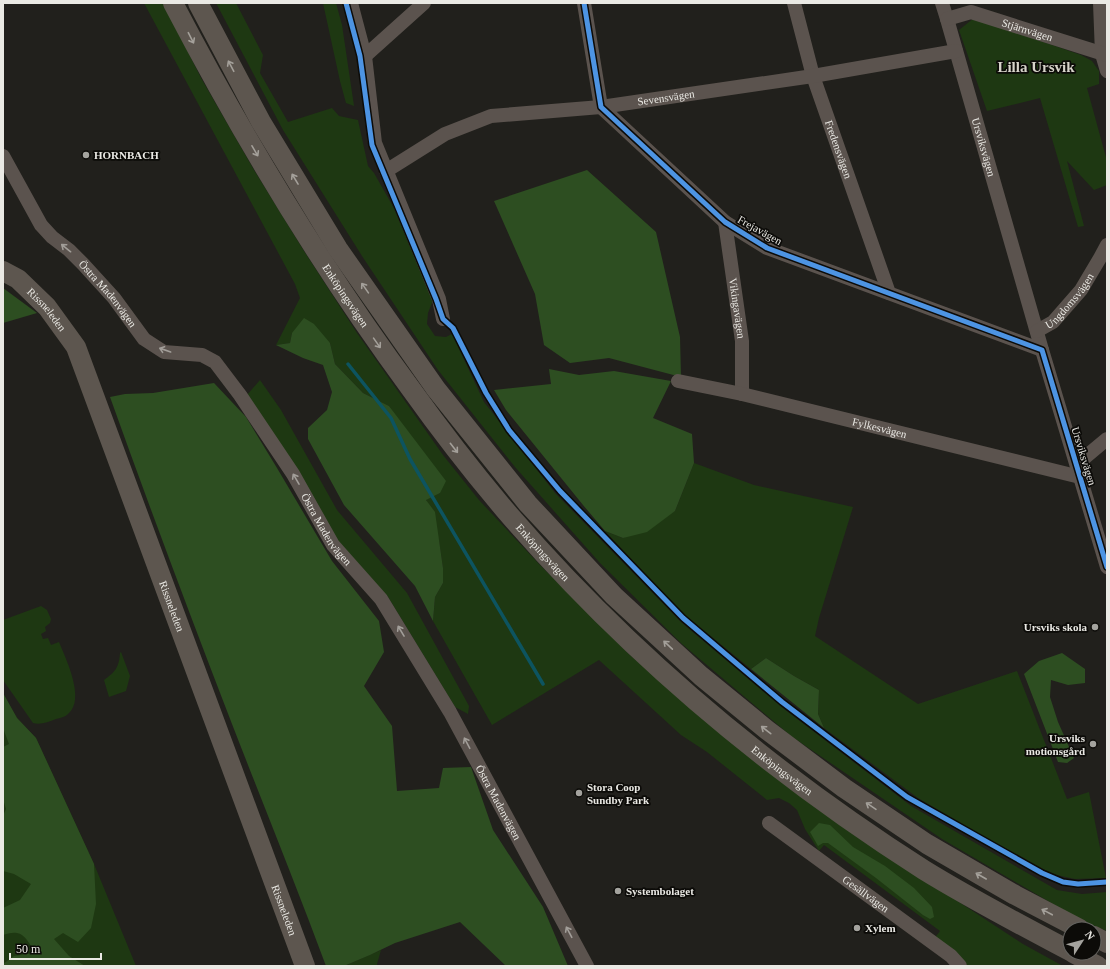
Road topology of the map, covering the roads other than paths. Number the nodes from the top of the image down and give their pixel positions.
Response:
1 (173, 3) edge
2 (198, 3) edge
3 (351, 3) edge
4 (424, 3) edge
5 (584, 3) edge
6 (794, 3) edge
7 (942, 3) edge
8 (1100, 3) edge
9 (948, 19) junction
10 (956, 51) junction
11 (1104, 55) edge
12 (365, 56) junction
13 (1107, 71) edge
14 (813, 76) junction
15 (601, 107) junction
16 (3, 156) edge
17 (386, 171) junction
18 (725, 222) junction
19 (1107, 245) edge
20 (3, 271) edge
21 (889, 293) junction
22 (443, 319) dead end
23 (1037, 331) junction
24 (1042, 350) junction
25 (678, 381) dead end
26 (742, 394) junction
27 (1107, 439) edge
28 (1078, 471) junction
29 (1103, 540) edge
30 (1107, 567) edge
31 (769, 823) dead end
32 (1065, 921) edge
33 (1062, 948) edge
34 (1088, 961) edge
35 (305, 966) edge
36 (587, 966) edge
37 (960, 966) edge
38 (1098, 966) edge

1 -> 33 main road, Enköpingsvägen
32 -> 2 main road, Enköpingsvägen
3 - 12 street
4 - 12 street
5 - 15 street
6 - 14 street, Fredensvägen
7 - 9 street, Ursviksvägen
8 - 11 street
9 - 10 street, Ursviksvägen
9 - 11 street, Stjärnvägen
10 - 14 street, Sevensvägen
10 - 23 street, Ursviksvägen
11 - 13 street
12 - 17 street
14 - 15 street, Sevensvägen
14 - 21 street, Fredensvägen
15 - 17 street, Sevensvägen
15 - 18 street, Frejavägen
36 -> 16 street, Östra Madenvägen
17 - 22 street
18 - 21 street, Frejavägen
18 - 26 street, Vikingavägen
19 - 23 street, Ungdomsvägen
20 - 35 main road, Rissneleden
21 - 24 street, Frejavägen
23 - 24 street, Ursviksvägen
24 - 28 street, Ursviksvägen
25 - 26 street, Fylkesvägen
26 - 28 street, Fylkesvägen
27 - 28 street
28 - 29 street, Ursviksvägen
29 - 30 street, Ursviksvägen
31 - 37 street, Gesällvägen
34 - 38 main road, Enköpingsvägen

